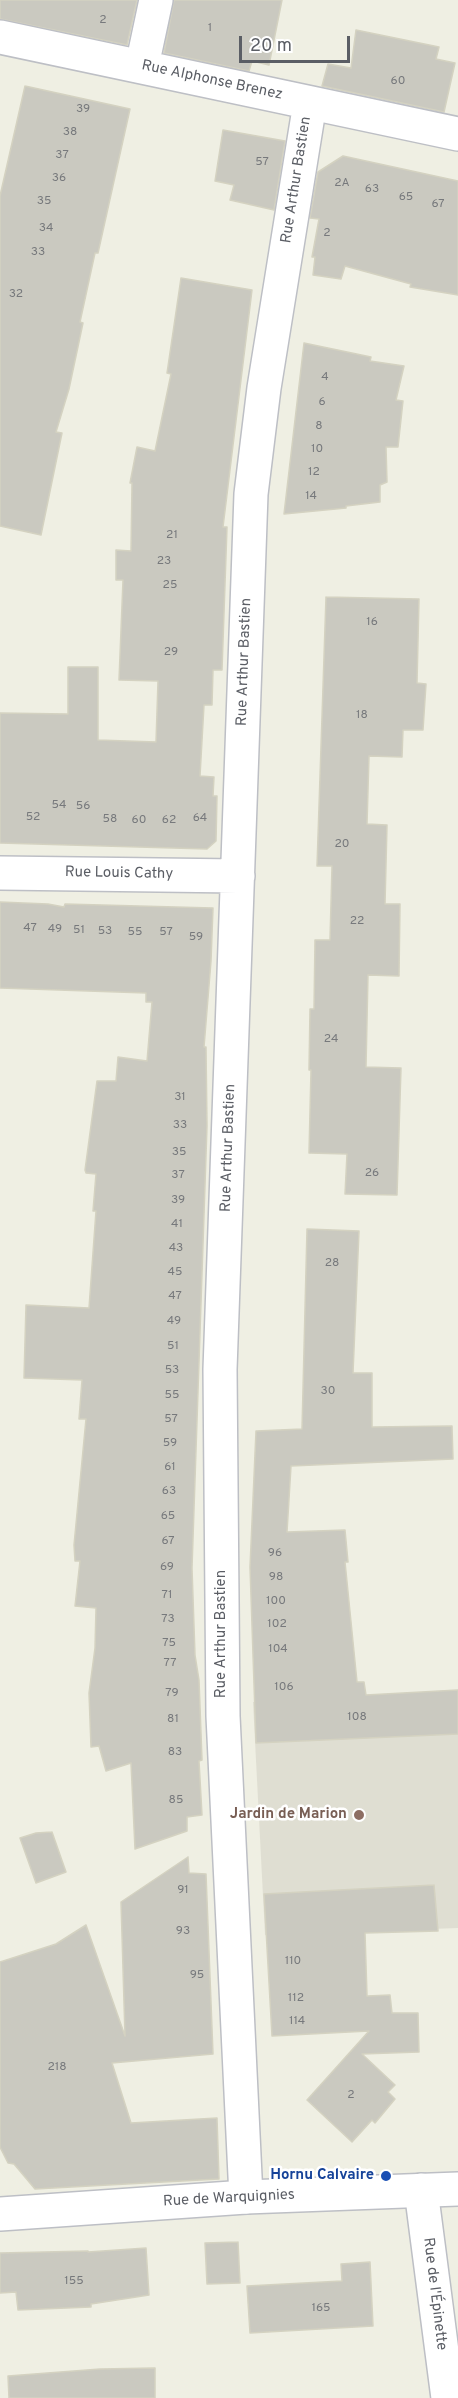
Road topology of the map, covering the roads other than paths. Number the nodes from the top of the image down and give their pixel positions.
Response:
1 (156, 0) edge
2 (2, 45) edge
3 (142, 66) junction
4 (310, 103) junction
5 (458, 134) edge
6 (0, 873) edge
7 (238, 876) junction
8 (458, 2189) edge
9 (421, 2190) junction
10 (246, 2197) junction
11 (0, 2214) edge
12 (448, 2398) edge

1 - 3 street
2 - 3 street, Rue Alphonse Brenez
3 - 4 street, Rue Alphonse Brenez
4 - 5 street, Rue Alphonse Brenez
4 - 7 street, Rue Arthur Bastien
6 - 7 street, Rue Louis Cathy
7 - 10 street, Rue Arthur Bastien
8 - 9 street, Rue de Warquignies
9 - 10 street, Rue de Warquignies
9 - 12 street, Rue de l'Épinette
10 - 11 street, Rue de Warquignies

